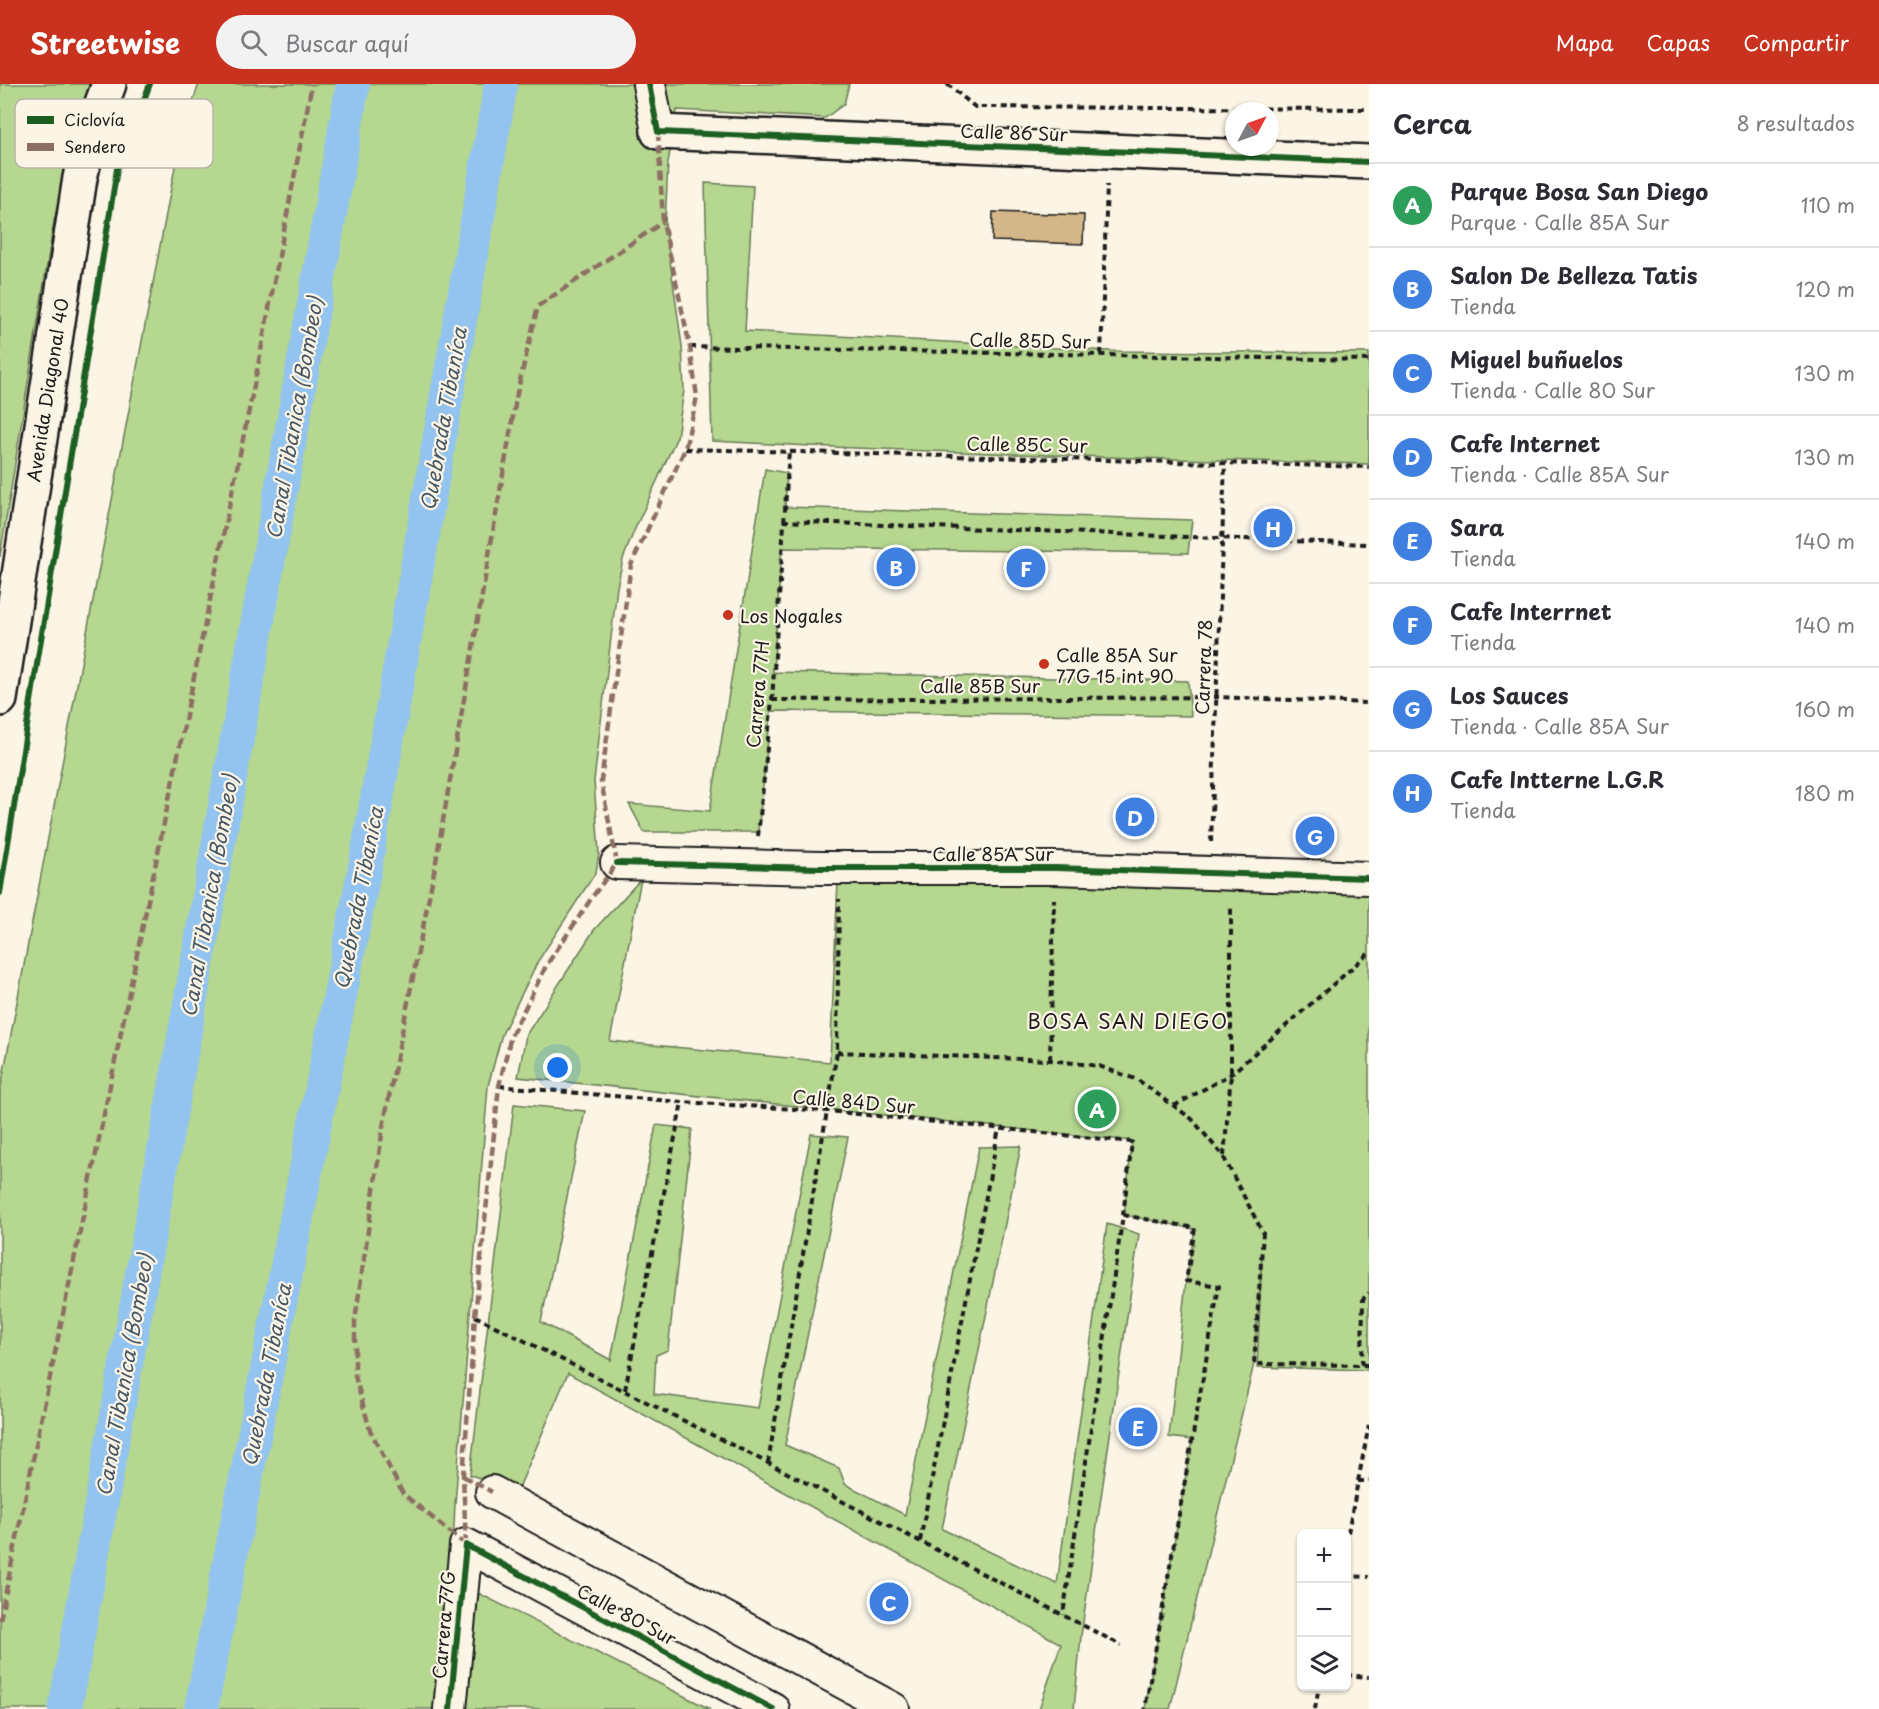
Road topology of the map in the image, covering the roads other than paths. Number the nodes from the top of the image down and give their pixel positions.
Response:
1 (109, 84) edge
2 (649, 84) edge
3 (104, 99) edge
4 (658, 132) joint
5 (1369, 162) edge
6 (82, 168) edge
7 (0, 699) edge
8 (617, 863) dead end
9 (1369, 878) edge
10 (492, 1492) dead end
11 (466, 1545) joint
12 (450, 1709) edge
13 (773, 1709) edge
14 (893, 1709) edge

1 - 3 street, Avenida Diagonal 40
2 - 4 street
4 - 5 street, Calle 86 Sur
6 - 7 street, Avenida Diagonal 40
8 - 9 street, Calle 85A Sur
10 - 14 street
11 - 12 street, Carrera 77G
11 - 13 street, Calle 80 Sur

